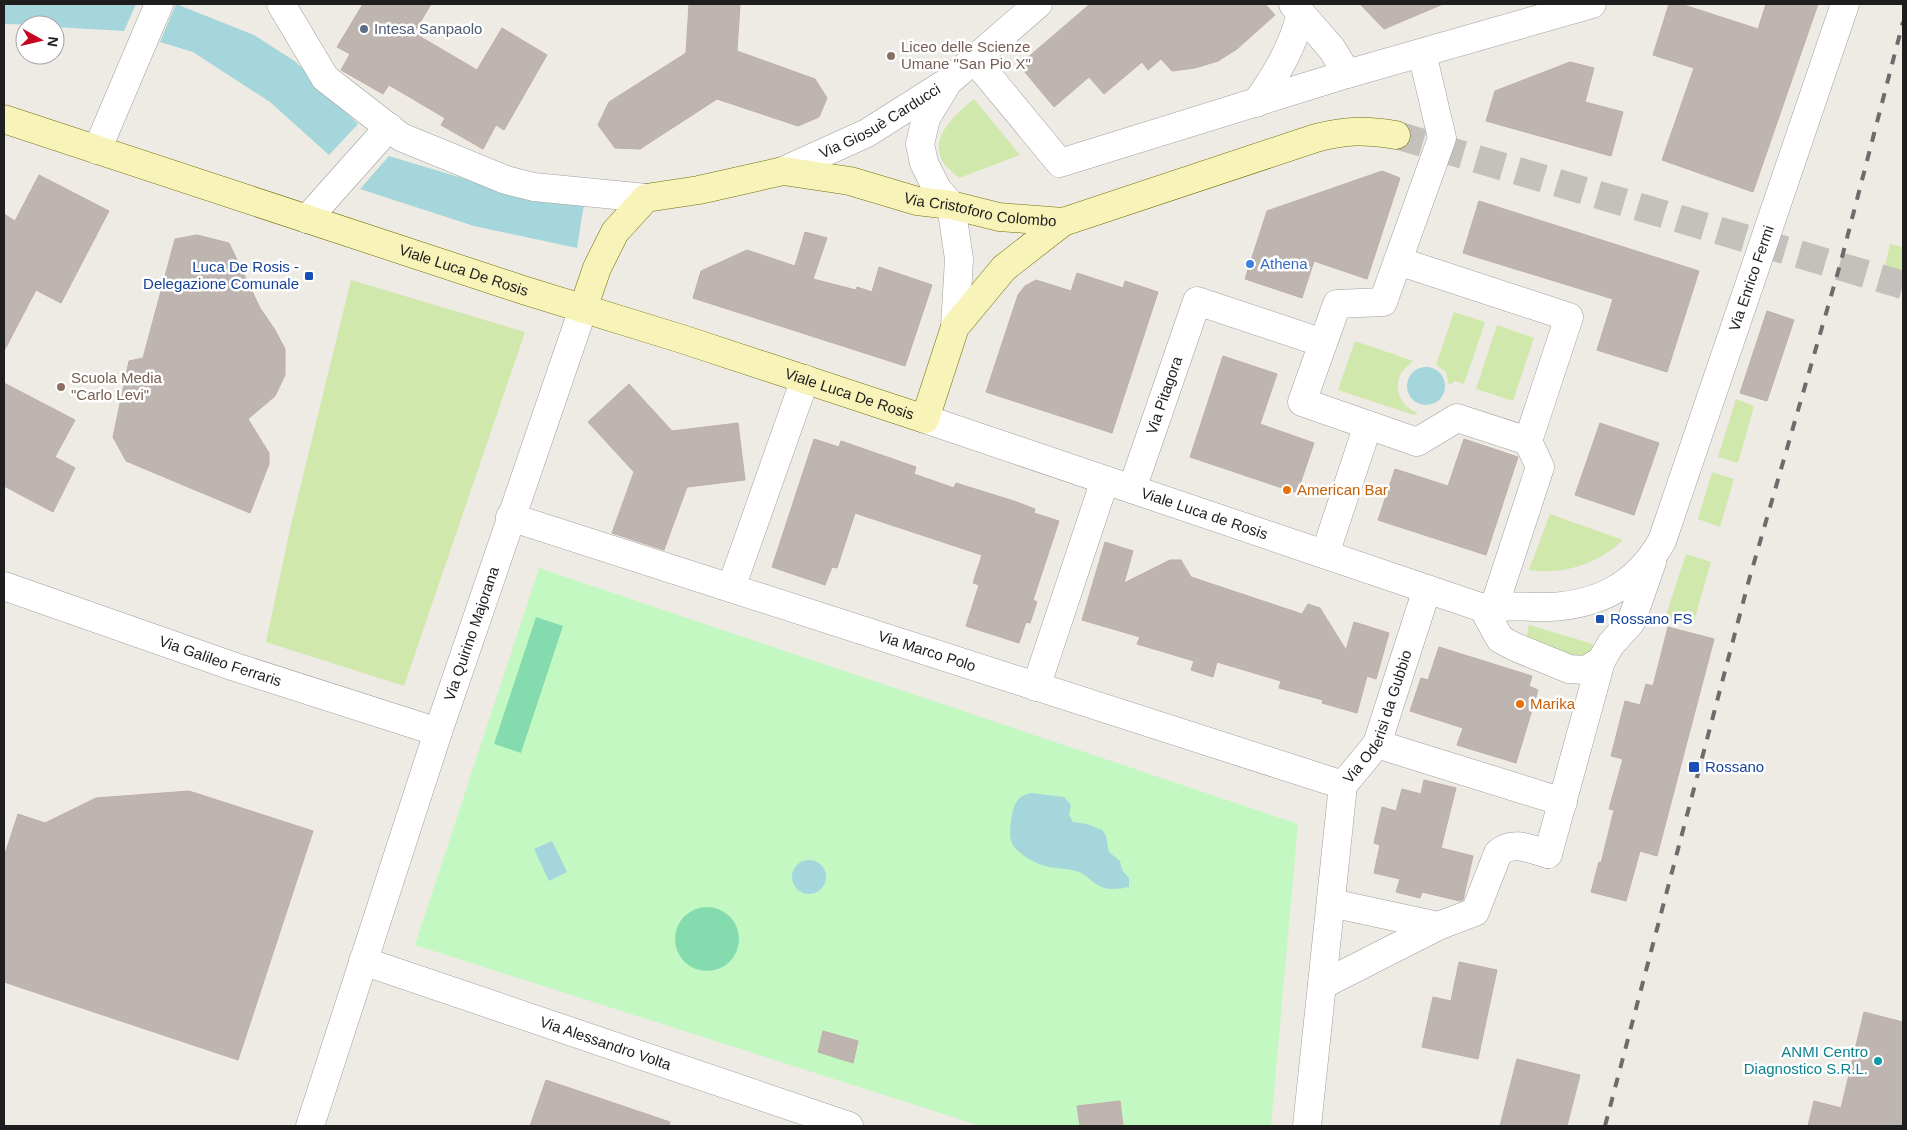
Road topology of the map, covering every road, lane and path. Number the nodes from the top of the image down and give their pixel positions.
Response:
1 (159, 4) edge
2 (280, 4) edge
3 (1038, 4) edge
4 (1592, 4) edge
5 (1845, 4) edge
6 (1297, 8) edge
7 (1422, 53) junction
8 (975, 60) junction
9 (1348, 74) junction
10 (949, 82) junction
11 (1256, 103) junction
12 (4, 119) edge
13 (389, 127) junction
14 (1396, 135) tunnel mouth
15 (97, 150) junction
16 (783, 171) junction
17 (646, 198) junction
18 (950, 205) junction
19 (307, 219) junction
20 (1063, 222) junction
21 (1398, 261) junction
22 (583, 309) junction
23 (955, 328) junction
24 (1323, 343) junction
25 (805, 379) junction
26 (925, 419) junction
27 (1368, 425) junction
28 (1528, 440) junction
29 (1105, 480) junction
30 (1132, 489) junction
31 (510, 517) junction
32 (1656, 552) junction
33 (1324, 554) junction
34 (4, 586) edge
35 (731, 588) junction
36 (1427, 589) junction
37 (1489, 607) junction
38 (1601, 661) junction
39 (1558, 666) junction
40 (1036, 686) junction
41 (1585, 722) junction
42 (438, 732) junction
43 (1377, 744) junction
44 (1343, 785) junction
45 (1563, 802) junction
46 (1331, 902) junction
47 (1438, 926) junction
48 (363, 962) junction
49 (1322, 985) junction
50 (840, 1125) edge
51 (310, 1126) edge
52 (1307, 1126) edge

1 - 15 street
2 - 13 street
3 - 8 street, Via Giosuè Carducci
4 - 7 street
5 - 32 street, Via Enrico Fermi
6 - 9 street
6 - 11 street
7 - 9 street
7 - 21 street
8 - 10 street, Via Giosuè Carducci
8 - 11 street
9 - 11 street
10 - 16 street, Via Giosuè Carducci
10 - 18 street
12 - 15 main road, Viale Luca De Rosis
13 - 17 street
13 - 19 street
14 - 20 main road, Via Cristoforo Colombo
15 - 19 main road, Viale Luca De Rosis
16 - 17 main road, Via Cristoforo Colombo
16 - 18 main road, Via Cristoforo Colombo
17 - 22 main road
18 - 20 main road, Via Cristoforo Colombo
18 - 23 street
19 - 22 main road, Viale Luca De Rosis
20 - 23 main road
21 - 24 street
21 - 28 street
22 - 25 main road, Viale Luca De Rosis
22 - 31 street, Via Quirino Majorana
23 - 26 main road
24 - 27 street
24 - 30 street, Via Pitagora
25 - 26 main road, Viale Luca De Rosis
25 - 35 street
26 - 29 street, Viale Luca de Rosis
27 - 28 street
27 - 33 street
28 - 37 street
29 - 30 street, Viale Luca de Rosis
29 - 40 street
30 - 33 street, Viale Luca de Rosis
31 - 35 street, Via Marco Polo
31 - 42 street, Via Quirino Majorana
32 - 37 street, Viale Luca de Rosis
32 - 38 street
33 - 36 street, Viale Luca de Rosis
34 - 42 street, Via Galileo Ferraris
35 - 40 street, Via Marco Polo
36 - 37 street, Viale Luca de Rosis
36 - 43 street, Via Oderisi da Gubbio
37 - 39 street
38 - 39 street
38 - 41 street
39 - 41 street
40 - 44 street, Via Marco Polo
41 - 45 street
42 - 48 street, Via Quirino Majorana
43 - 44 street, Via Oderisi da Gubbio
43 - 45 street
44 - 46 street, Via Oderisi da Gubbio
45 - 47 street
46 - 47 street
46 - 49 street, Via Oderisi da Gubbio
47 - 49 street
48 - 50 street, Via Alessandro Volta
48 - 51 street, Via Quirino Majorana
49 - 52 street, Via Oderisi da Gubbio

